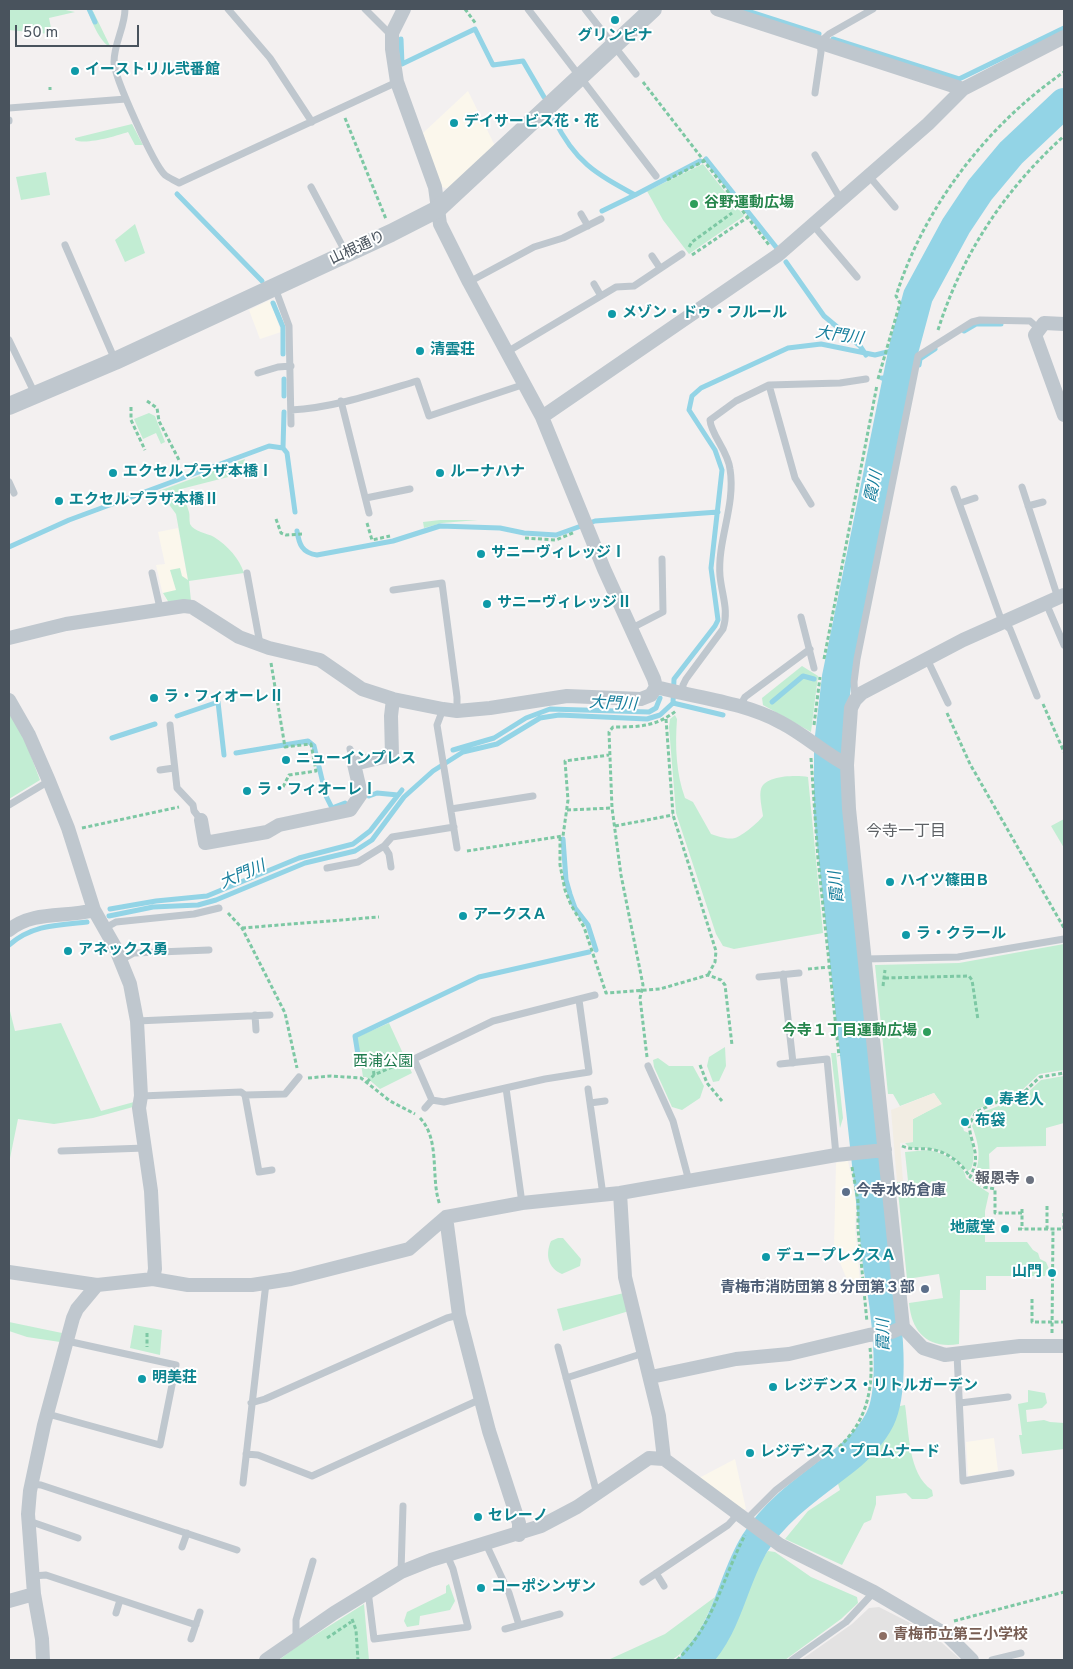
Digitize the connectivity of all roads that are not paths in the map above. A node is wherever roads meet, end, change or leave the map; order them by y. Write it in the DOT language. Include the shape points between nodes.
graph roads {
  1 [pos="125,9"];
  2 [pos="228,9"];
  3 [pos="366,9"];
  4 [pos="404,9"];
  5 [pos="528,9"];
  6 [pos="585,9"];
  7 [pos="653,9"];
  8 [pos="717,9"];
  9 [pos="873,9"];
  10 [pos="392,33"];
  11 [pos="1064,37"];
  12 [pos="820,42"];
  13 [pos="615,46"];
  14 [pos="636,74"];
  15 [pos="580,79"];
  16 [pos="397,82"];
  17 [pos="963,89"];
  18 [pos="815,93"];
  19 [pos="126,99"];
  20 [pos="9,108"];
  21 [pos="312,122"];
  22 [pos="815,155"];
  23 [pos="656,176"];
  24 [pos="869,176"];
  25 [pos="311,187"];
  26 [pos="842,200"];
  27 [pos="895,207"];
  28 [pos="438,209"];
  29 [pos="582,214"];
  30 [pos="601,218"];
  31 [pos="813,225"];
  32 [pos="588,226"];
  33 [pos="65,245"];
  34 [pos="347,254"];
  35 [pos="682,254"];
  36 [pos="652,256"];
  37 [pos="660,268"];
  38 [pos="857,277"];
  39 [pos="469,282"];
  40 [pos="594,284"];
  41 [pos="274,287"];
  42 [pos="601,296"];
  43 [pos="1064,324"];
  44 [pos="1039,329"];
  45 [pos="9,340"];
  46 [pos="507,352"];
  47 [pos="115,361"];
  48 [pos="291,366"];
  49 [pos="258,373"];
  50 [pos="866,378"];
  51 [pos="525,384"];
  52 [pos="769,385"];
  53 [pos="36,395"];
  54 [pos="341,401"];
  55 [pos="9,406"];
  56 [pos="291,410"];
  57 [pos="1064,415"];
  58 [pos="542,417"];
  59 [pos="291,424"];
  60 [pos="9,482"];
  61 [pos="1022,487"];
  62 [pos="410,489"];
  63 [pos="954,489"];
  64 [pos="14,493"];
  65 [pos="366,498"];
  66 [pos="975,498"];
  67 [pos="1043,502"];
  68 [pos="811,504"];
  69 [pos="960,504"];
  70 [pos="1028,506"];
  71 [pos="369,513"];
  72 [pos="662,559"];
  73 [pos="152,573"];
  74 [pos="248,573"];
  75 [pos="393,590"];
  76 [pos="1056,599"];
  77 [pos="160,608"];
  78 [pos="801,617"];
  79 [pos="1002,622"];
  80 [pos="632,628"];
  81 [pos="9,638"];
  82 [pos="1064,645"];
  83 [pos="264,646"];
  84 [pos="810,649"];
  85 [pos="927,659"];
  86 [pos="814,668"];
  87 [pos="670,690"];
  88 [pos="1036,696"];
  89 [pos="393,699"];
  90 [pos="9,700"];
  91 [pos="855,700"];
  92 [pos="948,703"];
  93 [pos="740,706"];
  94 [pos="450,710"];
  95 [pos="170,725"];
  96 [pos="350,749"];
  97 [pos="844,763"];
  98 [pos="354,764"];
  99 [pos="174,768"];
  100 [pos="160,770"];
  101 [pos="49,781"];
  102 [pos="533,796"];
  103 [pos="9,805"];
  104 [pos="451,809"];
  105 [pos="201,820"];
  106 [pos="454,827"];
  107 [pos="384,846"];
  108 [pos="457,848"];
  109 [pos="391,867"];
  110 [pos="327,868"];
  111 [pos="220,908"];
  112 [pos="94,910"];
  113 [pos="11,925"];
  114 [pos="105,928"];
  115 [pos="1064,939"];
  116 [pos="208,950"];
  117 [pos="865,959"];
  118 [pos="121,960"];
  119 [pos="799,972"];
  120 [pos="783,974"];
  121 [pos="760,977"];
  122 [pos="595,995"];
  123 [pos="579,1000"];
  124 [pos="270,1014"];
  125 [pos="255,1015"];
  126 [pos="137,1021"];
  127 [pos="256,1030"];
  128 [pos="793,1063"];
  129 [pos="780,1064"];
  130 [pos="648,1066"];
  131 [pos="299,1077"];
  132 [pos="506,1088"];
  133 [pos="588,1089"];
  134 [pos="245,1095"];
  135 [pos="141,1096"];
  136 [pos="432,1100"];
  137 [pos="605,1101"];
  138 [pos="590,1104"];
  139 [pos="424,1108"];
  140 [pos="79,1141"];
  141 [pos="145,1148"];
  142 [pos="79,1150"];
  143 [pos="881,1150"];
  144 [pos="61,1151"];
  145 [pos="836,1155"];
  146 [pos="272,1170"];
  147 [pos="689,1181"];
  148 [pos="620,1193"];
  149 [pos="602,1195"];
  150 [pos="522,1203"];
  151 [pos="446,1217"];
  152 [pos="9,1272"];
  153 [pos="153,1279"];
  154 [pos="266,1284"];
  155 [pos="97,1285"];
  156 [pos="459,1314"];
  157 [pos="900,1328"];
  158 [pos="67,1341"];
  159 [pos="1064,1346"];
  160 [pos="558,1347"];
  161 [pos="645,1353"];
  162 [pos="957,1354"];
  163 [pos="651,1377"];
  164 [pos="566,1378"];
  165 [pos="1008,1397"];
  166 [pos="481,1399"];
  167 [pos="252,1403"];
  168 [pos="960,1404"];
  169 [pos="48,1414"];
  170 [pos="828,1450"];
  171 [pos="246,1454"];
  172 [pos="664,1459"];
  173 [pos="1011,1473"];
  174 [pos="243,1483"];
  175 [pos="32,1484"];
  176 [pos="597,1495"];
  177 [pos="403,1506"];
  178 [pos="29,1522"];
  179 [pos="746,1523"];
  180 [pos="187,1533"];
  181 [pos="519,1535"];
  182 [pos="78,1538"];
  183 [pos="486,1544"];
  184 [pos="182,1547"];
  185 [pos="237,1550"];
  186 [pos="447,1556"];
  187 [pos="313,1561"];
  188 [pos="401,1572"];
  189 [pos="656,1573"];
  190 [pos="33,1576"];
  191 [pos="643,1582"];
  192 [pos="664,1586"];
  193 [pos="368,1591"];
  194 [pos="874,1592"];
  195 [pos="34,1594"];
  196 [pos="120,1600"];
  197 [pos="9,1601"];
  198 [pos="200,1612"];
  199 [pos="116,1613"];
  200 [pos="560,1614"];
  201 [pos="519,1625"];
  202 [pos="196,1626"];
  203 [pos="505,1628"];
  204 [pos="296,1638"];
  205 [pos="191,1639"];
  206 [pos="1021,1653"];
  207 [pos="42,1660"];
  208 [pos="266,1660"];
  209 [pos="792,1660"];
  210 [pos="972,1660"];
  211 [pos="992,1660"];
  1 -- 19 [label="lane" via="114,63"];
  2 -- 21 [label="lane" via="270,58"];
  3 -- 10 [label="lane" via="386,31"];
  4 -- 10 [label="street"];
  5 -- 15 [label="lane"];
  6 -- 13 [label="lane"];
  7 -- 13 [label="street, 山根通り"];
  8 -- 12 [label="street"];
  9 -- 12 [label="lane"];
  10 -- 16 [label="street"];
  11 -- 17 [label="street"];
  12 -- 17 [label="street"];
  12 -- 18 [label="lane"];
  13 -- 14 [label="lane"];
  13 -- 15 [label="street, 山根通り"];
  15 -- 23 [label="lane"];
  15 -- 28 [label="street, 山根通り"];
  16 -- 21 [label="lane"];
  16 -- 28 [label="street" via="435,187"];
  17 -- 24 [label="street"];
  19 -- 20 [label="lane"];
  19 -- 21 [label="lane" via="164,174 179,183"];
  22 -- 26 [label="lane"];
  24 -- 26 [label="street"];
  24 -- 27 [label="lane"];
  25 -- 34 [label="lane"];
  26 -- 31 [label="street"];
  28 -- 34 [label="street, 山根通り"];
  28 -- 39 [label="street" via="440,224"];
  29 -- 32 [label="lane"];
  30 -- 32 [label="lane"];
  31 -- 38 [label="lane"];
  31 -- 58 [label="street" via="778,255"];
  32 -- 39 [label="lane" via="563,238 534,246"];
  33 -- 47 [label="lane"];
  34 -- 41 [label="street, 山根通り"];
  35 -- 37 [label="lane"];
  36 -- 37 [label="lane"];
  37 -- 42 [label="lane" via="634,286 616,287"];
  39 -- 46 [label="street"];
  40 -- 42 [label="lane"];
  41 -- 47 [label="street, 山根通り"];
  41 -- 48 [label="lane" via="289,326"];
  42 -- 46 [label="lane"];
  43 -- 44 [label="street" via="1044,323"];
  44 -- 57 [label="street" via="1034,335"];
  44 -- 91 [label="lane" via="1030,321 980,320 964,326 918,356 857,659"];
  45 -- 53 [label="lane"];
  46 -- 51 [label="street"];
  47 -- 53 [label="street, 山根通り"];
  48 -- 49 [label="lane"];
  48 -- 56 [label="lane"];
  50 -- 52 [label="lane" via="840,384"];
  51 -- 54 [label="lane" via="429,416 417,381"];
  51 -- 58 [label="street"];
  52 -- 68 [label="lane" via="796,478"];
  52 -- 87 [label="lane" via="736,401 710,420 731,471 720,570 726,620 683,685"];
  53 -- 55 [label="street, 山根通り"];
  54 -- 56 [label="lane"];
  54 -- 65 [label="lane"];
  56 -- 59 [label="lane"];
  58 -- 80 [label="street"];
  60 -- 64 [label="lane"];
  61 -- 70 [label="lane"];
  62 -- 65 [label="lane"];
  63 -- 69 [label="lane"];
  65 -- 71 [label="lane"];
  66 -- 69 [label="lane"];
  67 -- 70 [label="lane"];
  69 -- 79 [label="lane"];
  70 -- 76 [label="lane"];
  72 -- 80 [label="lane" via="663,612"];
  73 -- 77 [label="lane"];
  74 -- 83 [label="lane"];
  75 -- 94 [label="lane" via="442,583 457,697"];
  76 -- 79 [label="street"];
  76 -- 82 [label="lane"];
  77 -- 81 [label="street" via="66,624"];
  77 -- 83 [label="street" via="192,607 239,637"];
  78 -- 84 [label="lane"];
  79 -- 85 [label="street"];
  79 -- 88 [label="lane" via="1010,629"];
  80 -- 87 [label="street"];
  83 -- 89 [label="street" via="320,660 362,689"];
  84 -- 86 [label="lane"];
  84 -- 93 [label="lane" via="745,697"];
  85 -- 91 [label="street" via="862,693"];
  85 -- 92 [label="lane"];
  87 -- 93 [label="street"];
  87 -- 94 [label="street" via="647,699 554,696 490,708"];
  89 -- 94 [label="street"];
  89 -- 98 [label="street" via="392,755"];
  90 -- 101 [label="street"];
  91 -- 97 [label="street"];
  93 -- 97 [label="street" via="783,723 813,749"];
  94 -- 104 [label="lane" via="437,725"];
  95 -- 99 [label="lane"];
  96 -- 98 [label="lane"];
  97 -- 117 [label="street"];
  98 -- 105 [label="street" via="361,794 350,810 279,825 267,832 205,843"];
  99 -- 100 [label="lane"];
  99 -- 105 [label="lane" via="176,788 192,804"];
  101 -- 103 [label="lane"];
  101 -- 112 [label="street"];
  102 -- 104 [label="lane"];
  104 -- 106 [label="lane"];
  106 -- 107 [label="lane" via="392,838"];
  106 -- 108 [label="lane"];
  107 -- 109 [label="lane"];
  107 -- 110 [label="lane" via="358,862"];
  111 -- 114 [label="lane" via="116,922"];
  112 -- 113 [label="street" via="82,914 45,915"];
  112 -- 114 [label="street"];
  114 -- 118 [label="street"];
  115 -- 117 [label="lane" via="958,957"];
  116 -- 118 [label="lane" via="134,953"];
  117 -- 143 [label="street"];
  118 -- 126 [label="street" via="130,984"];
  119 -- 120 [label="lane"];
  120 -- 121 [label="lane"];
  120 -- 128 [label="lane"];
  122 -- 123 [label="lane"];
  123 -- 132 [label="lane" via="589,1072"];
  123 -- 136 [label="lane" via="492,1021 414,1059"];
  124 -- 125 [label="lane"];
  125 -- 126 [label="lane"];
  125 -- 127 [label="lane"];
  126 -- 135 [label="street"];
  128 -- 129 [label="lane"];
  128 -- 145 [label="lane" via="827,1059"];
  130 -- 147 [label="lane" via="673,1121"];
  131 -- 134 [label="lane" via="284,1094"];
  132 -- 136 [label="lane" via="444,1102"];
  132 -- 150 [label="lane"];
  133 -- 138 [label="lane"];
  134 -- 135 [label="lane" via="240,1092"];
  134 -- 146 [label="lane" via="259,1172"];
  135 -- 141 [label="street" via="139,1108"];
  136 -- 139 [label="lane"];
  137 -- 138 [label="lane"];
  138 -- 149 [label="lane"];
  140 -- 142 [label="lane"];
  141 -- 142 [label="lane"];
  141 -- 153 [label="street" via="152,1209"];
  142 -- 144 [label="lane"];
  143 -- 145 [label="street" via="851,1156"];
  143 -- 157 [label="street"];
  145 -- 147 [label="street"];
  147 -- 148 [label="street"];
  148 -- 149 [label="street"];
  148 -- 161 [label="street" via="625,1278"];
  149 -- 150 [label="street"];
  150 -- 151 [label="street"];
  151 -- 154 [label="street" via="409,1249"];
  151 -- 156 [label="street"];
  152 -- 155 [label="street"];
  153 -- 154 [label="street" via="225,1287"];
  153 -- 155 [label="street"];
  154 -- 167 [label="lane"];
  155 -- 158 [label="street" via="77,1309"];
  156 -- 166 [label="street"];
  156 -- 167 [label="lane"];
  157 -- 162 [label="street" via="923,1348 945,1355"];
  157 -- 163 [label="street" via="870,1332 789,1354 736,1359"];
  158 -- 169 [label="street"];
  158 -- 169 [label="lane" via="176,1365 160,1445"];
  159 -- 162 [label="street" via="1020,1346"];
  160 -- 164 [label="lane"];
  161 -- 163 [label="street"];
  161 -- 164 [label="lane"];
  162 -- 168 [label="lane"];
  163 -- 172 [label="street"];
  164 -- 176 [label="lane"];
  165 -- 168 [label="lane"];
  166 -- 171 [label="lane" via="312,1476 258,1455"];
  166 -- 181 [label="street" via="519,1523"];
  167 -- 171 [label="lane"];
  168 -- 173 [label="lane" via="963,1481"];
  169 -- 175 [label="street"];
  170 -- 179 [label="lane" via="776,1490"];
  171 -- 174 [label="lane"];
  172 -- 176 [label="street" via="649,1458"];
  172 -- 179 [label="street"];
  175 -- 178 [label="street"];
  175 -- 180 [label="lane" via="102,1503"];
  176 -- 181 [label="street" via="561,1517"];
  177 -- 188 [label="lane"];
  178 -- 182 [label="lane"];
  178 -- 190 [label="street"];
  179 -- 189 [label="lane" via="728,1525"];
  179 -- 194 [label="street"];
  180 -- 184 [label="lane"];
  180 -- 185 [label="lane"];
  181 -- 183 [label="street"];
  183 -- 186 [label="street"];
  183 -- 201 [label="lane" via="509,1593"];
  186 -- 188 [label="street"];
  186 -- 193 [label="lane" via="468,1627 374,1639"];
  187 -- 204 [label="lane" via="296,1620"];
  188 -- 193 [label="street"];
  189 -- 191 [label="lane"];
  189 -- 192 [label="lane"];
  190 -- 195 [label="street"];
  190 -- 196 [label="lane" via="46,1575"];
  193 -- 204 [label="street"];
  194 -- 209 [label="lane" via="846,1622"];
  194 -- 210 [label="street" via="947,1634"];
  195 -- 197 [label="street"];
  195 -- 207 [label="street" via="41,1626"];
  196 -- 199 [label="lane"];
  196 -- 202 [label="lane"];
  198 -- 202 [label="lane"];
  200 -- 201 [label="lane"];
  201 -- 203 [label="lane"];
  202 -- 205 [label="lane"];
  204 -- 208 [label="street"];
  206 -- 211 [label="lane"];
}
